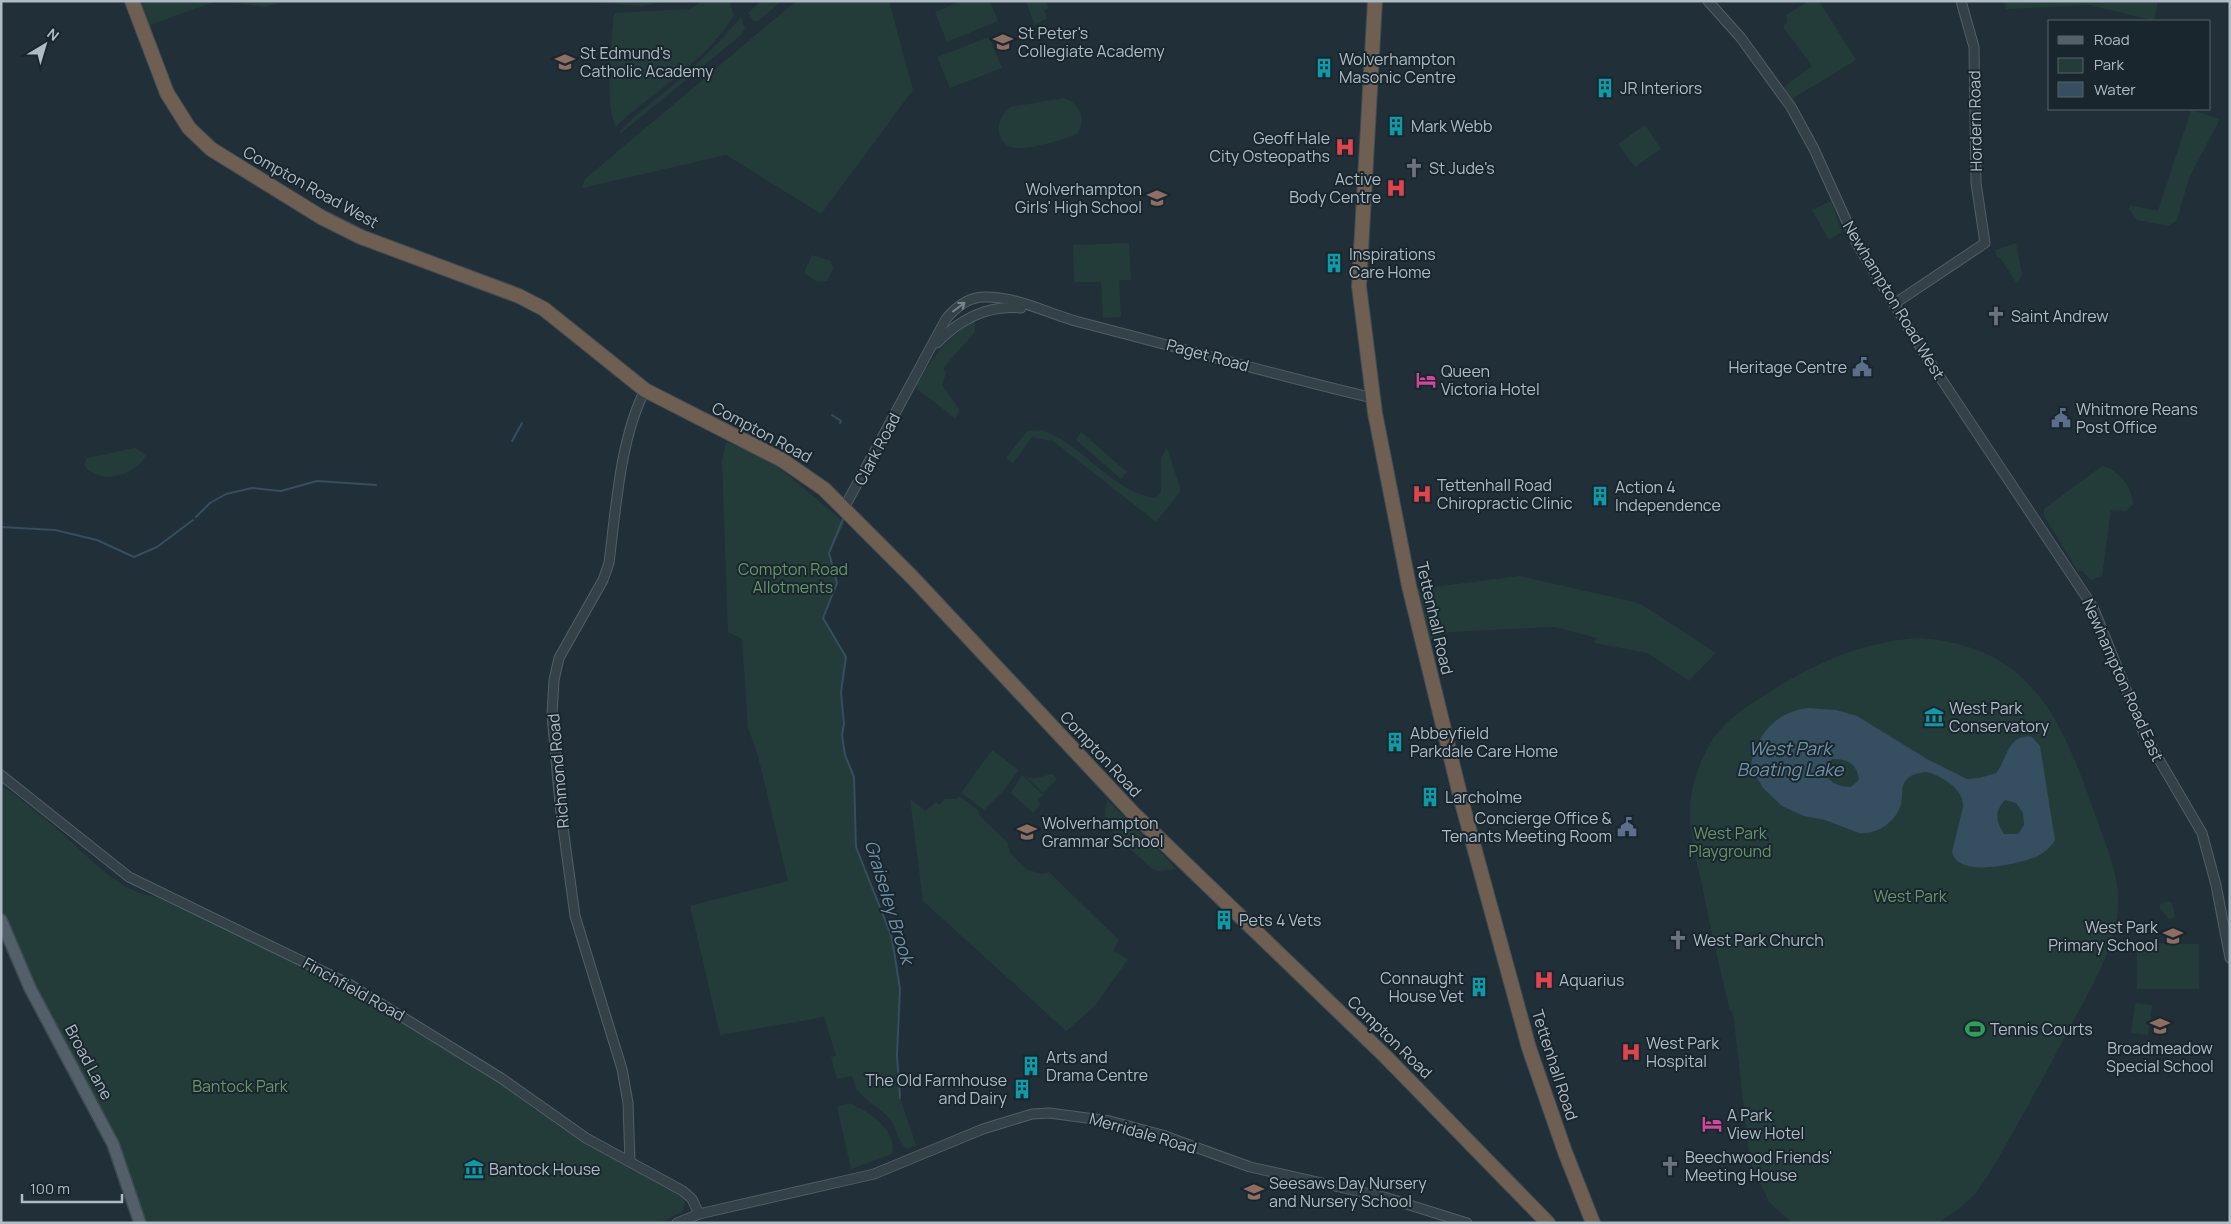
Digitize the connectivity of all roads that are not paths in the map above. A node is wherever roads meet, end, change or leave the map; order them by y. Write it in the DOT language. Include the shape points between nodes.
graph roads {
  1 [pos="132,1"];
  2 [pos="1375,1"];
  3 [pos="1708,1"];
  4 [pos="1961,1"];
  5 [pos="1894,304"];
  6 [pos="1043,311"];
  7 [pos="933,347"];
  8 [pos="646,390"];
  9 [pos="909,390"];
  10 [pos="1373,398"];
  11 [pos="844,508"];
  12 [pos="2053,548"];
  13 [pos="1,775"];
  14 [pos="1,920"];
  15 [pos="2230,958"];
  16 [pos="630,1162"];
  17 [pos="699,1214"];
  18 [pos="140,1223"];
  19 [pos="677,1223"];
  20 [pos="1467,1223"];
  21 [pos="1548,1223"];
  22 [pos="1593,1223"];
  1 -- 8 [label="highway, Compton Road West" via="166,93 189,128 211,149 313,212 361,237 519,296 544,309"];
  2 -- 10 [label="highway, Tettenhall Road" via="1358,286"];
  3 -- 5 [label="street, Newhampton Road West" via="1741,38 1790,107 1814,149 1856,244"];
  4 -- 5 [label="street, Hordern Road" via="1974,47 1976,183 1985,243"];
  5 -- 12 [label="street, Newhampton Road West"];
  6 -- 7 [label="street, Paget Road" via="1008,307 987,310 960,322"];
  7 -- 6 [label="street, Paget Road, one-way" via="952,312 976,298 996,298"];
  6 -- 10 [label="street, Paget Road"];
  7 -- 9 [label="street, Paget Road"];
  8 -- 11 [label="highway, Compton Road" via="792,466"];
  8 -- 16 [label="street, Richmond Road" via="638,406 627,447 609,563 603,580 559,658 552,715 575,916 622,1069 628,1103"];
  9 -- 11 [label="street, Clark Road"];
  10 -- 22 [label="highway, Tettenhall Road" via="1409,586 1462,803 1534,1064"];
  11 -- 21 [label="highway, Compton Road" via="1133,813 1386,1056"];
  12 -- 15 [label="street, Newhampton Road East" via="2093,607 2144,734 2202,833"];
  13 -- 16 [label="street, Finchfield Road" via="129,878 304,961 383,1003 523,1092 586,1138"];
  14 -- 18 [label="main road, Broad Lane" via="30,988 113,1144"];
  16 -- 17 [label="street, Finchfield Road" via="688,1194"];
  17 -- 19 [label="street, Merridale Road"];
  17 -- 20 [label="street, Merridale Road" via="874,1174 989,1126 1032,1114 1049,1113 1118,1123 1162,1135 1250,1167 1384,1197"];
}
